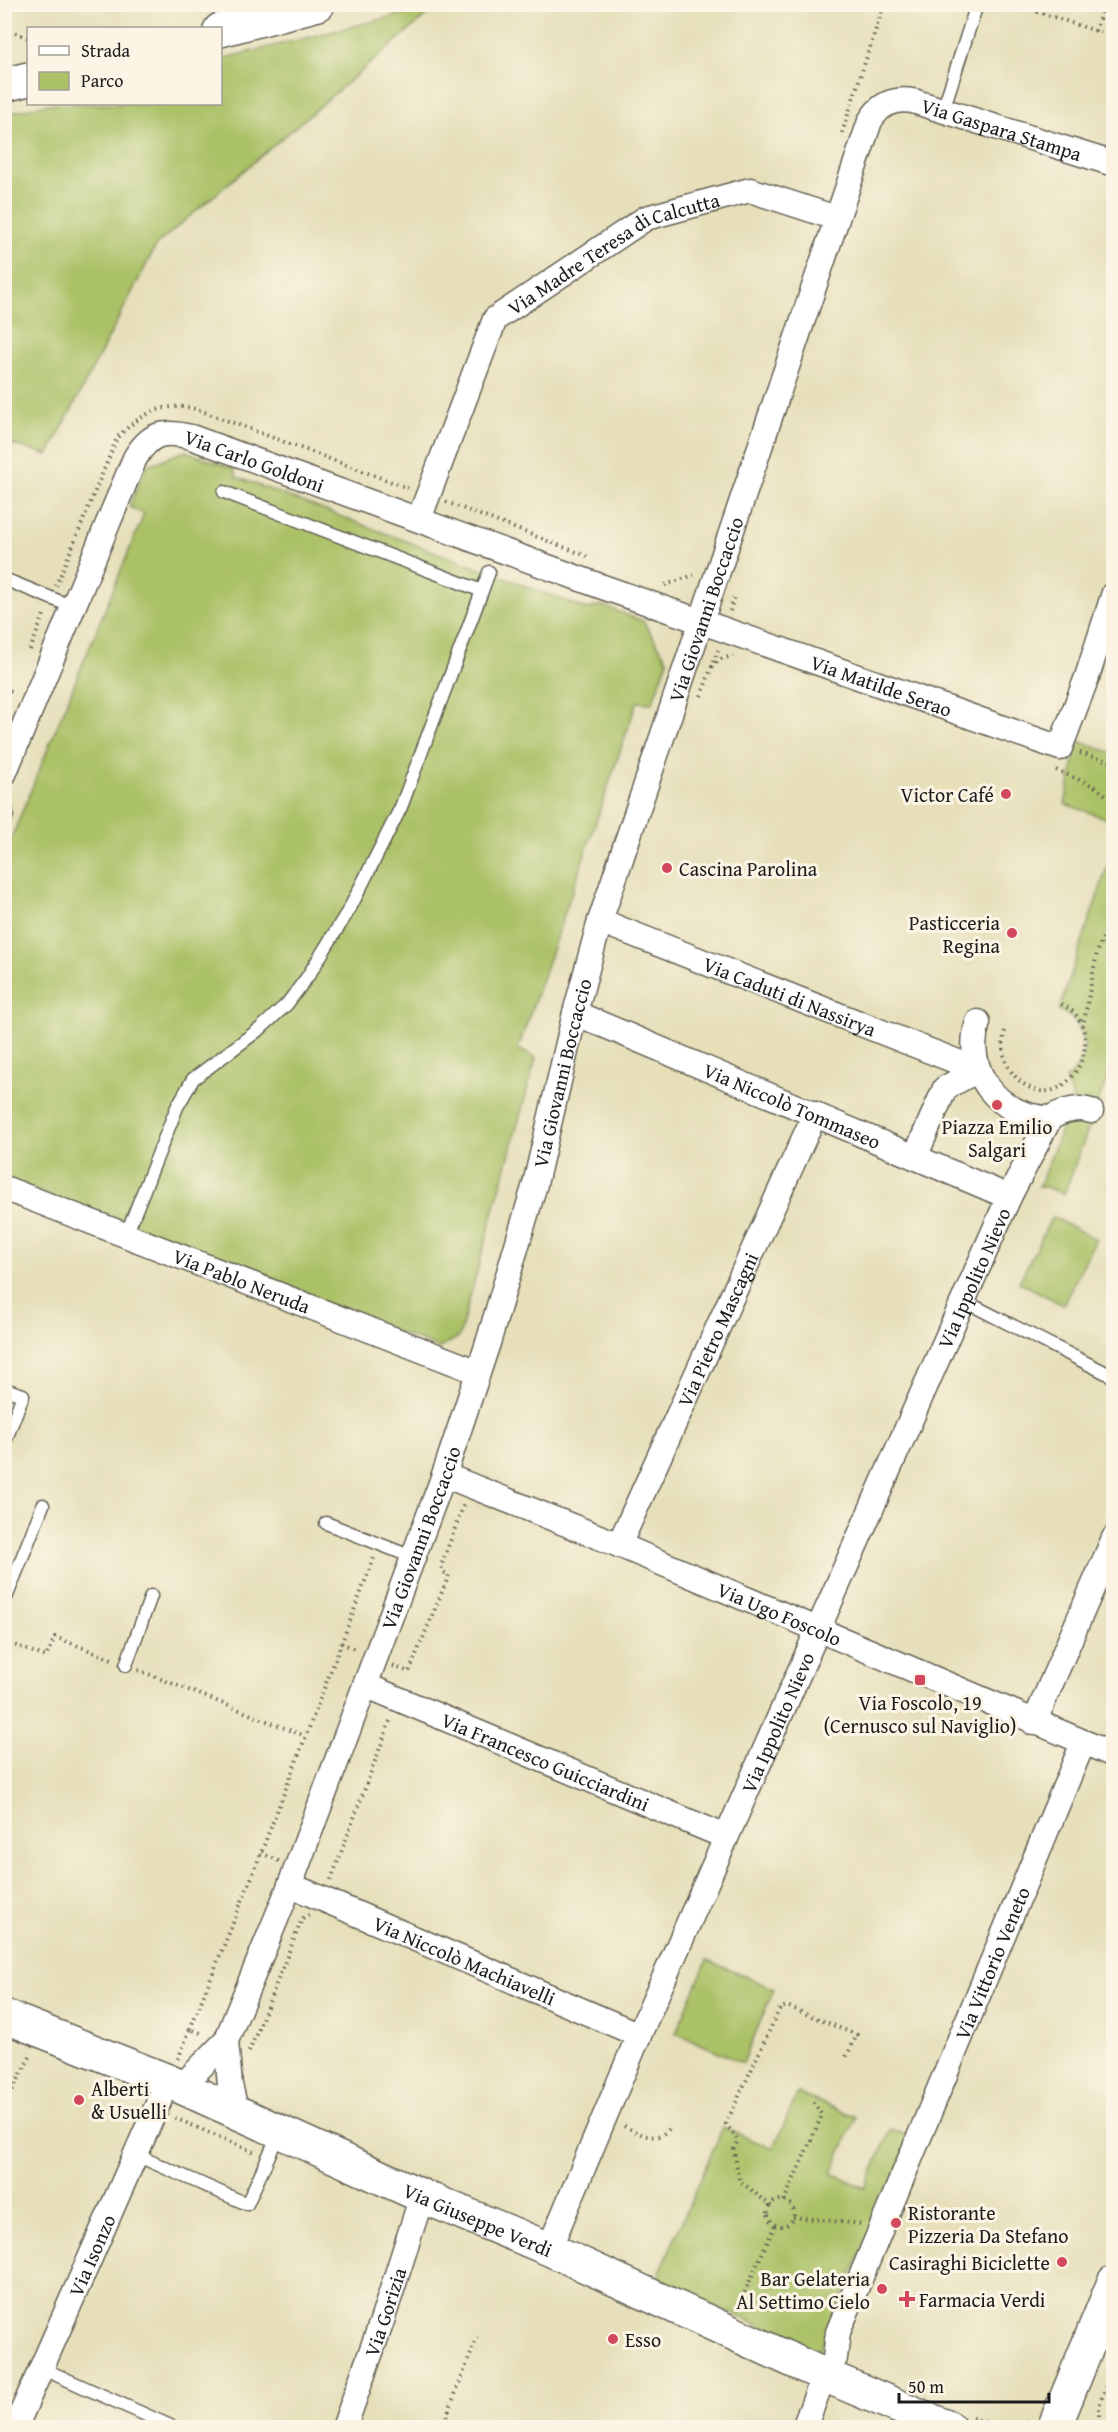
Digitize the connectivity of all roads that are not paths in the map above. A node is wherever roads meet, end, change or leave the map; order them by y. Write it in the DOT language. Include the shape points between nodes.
graph roads {
  1 [pos="318,4"];
  2 [pos="977,4"];
  3 [pos="222,29"];
  4 [pos="27,79"];
  5 [pos="4,86"];
  6 [pos="888,103"];
  7 [pos="943,110"];
  8 [pos="1113,164"];
  9 [pos="837,218"];
  10 [pos="224,492"];
  11 [pos="419,519"];
  12 [pos="489,572"];
  13 [pos="4,579"];
  14 [pos="482,591"];
  15 [pos="1113,592"];
  16 [pos="73,607"];
  17 [pos="702,622"];
  18 [pos="4,774"];
  19 [pos="4,794"];
  20 [pos="4,822"];
  21 [pos="600,921"];
  22 [pos="575,1013"];
  23 [pos="978,1022"];
  24 [pos="978,1070"];
  25 [pos="1091,1111"];
  26 [pos="815,1114"];
  27 [pos="1050,1118"];
  28 [pos="915,1157"];
  29 [pos="4,1188"];
  30 [pos="1009,1197"];
  31 [pos="126,1235"];
  32 [pos="964,1301"];
  33 [pos="478,1372"];
  34 [pos="1113,1377"];
  35 [pos="4,1389"];
  36 [pos="4,1444"];
  37 [pos="444,1475"];
  38 [pos="43,1505"];
  39 [pos="326,1523"];
  40 [pos="1113,1538"];
  41 [pos="619,1545"];
  42 [pos="415,1554"];
  43 [pos="151,1596"];
  44 [pos="6,1598"];
  45 [pos="819,1630"];
  46 [pos="126,1665"];
  47 [pos="365,1685"];
  48 [pos="1034,1723"];
  49 [pos="1083,1743"];
  50 [pos="1113,1755"];
  51 [pos="726,1837"];
  52 [pos="290,1885"];
  53 [pos="4,2016"];
  54 [pos="639,2035"];
  55 [pos="226,2041"];
  56 [pos="174,2084"];
  57 [pos="237,2113"];
  58 [pos="280,2132"];
  59 [pos="136,2155"];
  60 [pos="422,2196"];
  61 [pos="549,2249"];
  62 [pos="1113,2282"];
  63 [pos="1113,2334"];
  64 [pos="830,2366"];
  65 [pos="41,2368"];
  66 [pos="1089,2417"];
  67 [pos="15,2427"];
  68 [pos="175,2427"];
  69 [pos="344,2427"];
  70 [pos="804,2427"];
  71 [pos="949,2427"];
  72 [pos="1054,2427"];
  1 -- 3 [label="street"];
  2 -- 7 [label="lane"];
  4 -- 5 [label="street"];
  6 -- 7 [label="street, Via Gaspara Stampa" via="903,100"];
  6 -- 9 [label="street, Via Giovanni Boccaccio" via="870,121"];
  7 -- 8 [label="street, Via Gaspara Stampa"];
  9 -- 11 [label="street, Via Madre Teresa di Calcutta" via="750,190 646,218 495,319"];
  9 -- 17 [label="street, Via Giovanni Boccaccio"];
  10 -- 14 [label="lane"];
  11 -- 16 [label="street, Via Carlo Goldoni" via="191,437 163,433 142,446 135,458"];
  11 -- 17 [label="street, Via Carlo Goldoni"];
  12 -- 14 [label="lane"];
  13 -- 16 [label="lane"];
  14 -- 31 [label="lane" via="400,807 350,909 287,1004 193,1079 177,1107"];
  15 -- 17 [label="street, Via Matilde Serao" via="1060,748"];
  16 -- 18 [label="street, Via Carlo Goldoni"];
  17 -- 21 [label="street, Via Giovanni Boccaccio"];
  19 -- 20 [label="lane"];
  21 -- 22 [label="street, Via Giovanni Boccaccio"];
  21 -- 24 [label="street, Via Caduti di Nassirya"];
  22 -- 26 [label="street, Via Niccolò Tommaseo"];
  22 -- 33 [label="street, Via Giovanni Boccaccio" via="535,1184"];
  23 -- 24 [label="street" via="974,1043"];
  24 -- 27 [label="street" via="990,1091 1007,1107 1024,1115"];
  24 -- 28 [label="street" via="945,1088"];
  25 -- 27 [label="street" via="1077,1109"];
  26 -- 28 [label="street, Via Niccolò Tommaseo"];
  26 -- 41 [label="street, Via Pietro Mascagni"];
  27 -- 30 [label="street"];
  28 -- 30 [label="street, Via Niccolò Tommaseo"];
  29 -- 31 [label="street, Via Pablo Neruda"];
  30 -- 32 [label="street, Via Ippolito Nievo"];
  31 -- 33 [label="street, Via Pablo Neruda"];
  32 -- 34 [label="lane"];
  32 -- 45 [label="street, Via Ippolito Nievo"];
  33 -- 37 [label="street, Via Giovanni Boccaccio"];
  35 -- 36 [label="lane" via="23,1395"];
  37 -- 41 [label="street, Via Ugo Foscolo"];
  37 -- 42 [label="street, Via Giovanni Boccaccio"];
  38 -- 44 [label="lane"];
  39 -- 42 [label="lane" via="379,1545"];
  40 -- 48 [label="street"];
  41 -- 45 [label="street, Via Ugo Foscolo"];
  42 -- 47 [label="street, Via Giovanni Boccaccio"];
  43 -- 46 [label="lane"];
  45 -- 48 [label="street, Via Ugo Foscolo"];
  45 -- 51 [label="street, Via Ippolito Nievo"];
  47 -- 51 [label="street, Via Francesco Guicciardini"];
  47 -- 52 [label="street, Via Giovanni Boccaccio"];
  48 -- 49 [label="street, Via Ugo Foscolo"];
  49 -- 50 [label="street, Via Ugo Foscolo"];
  49 -- 64 [label="street, Via Vittorio Veneto" via="898,2183 838,2332"];
  51 -- 54 [label="street, Via Ippolito Nievo"];
  52 -- 54 [label="street, Via Niccolò Machiavelli"];
  52 -- 55 [label="street, Via Giovanni Boccaccio"];
  53 -- 56 [label="street, Via Giuseppe Verdi"];
  54 -- 61 [label="street, Via Ippolito Nievo"];
  55 -- 56 [label="street, Via Giovanni Boccaccio"];
  55 -- 57 [label="street, Via Giovanni Boccaccio"];
  56 -- 57 [label="street, Via Giuseppe Verdi"];
  56 -- 59 [label="street, Via Isonzo"];
  57 -- 58 [label="street, Via Giuseppe Verdi"];
  58 -- 59 [label="lane" via="247,2204"];
  58 -- 60 [label="street, Via Giuseppe Verdi"];
  59 -- 65 [label="street, Via Isonzo"];
  60 -- 61 [label="street, Via Giuseppe Verdi"];
  60 -- 69 [label="street, Via Gorizia"];
  61 -- 64 [label="street, Via Giuseppe Verdi" via="726,2331"];
  62 -- 72 [label="street"];
  63 -- 66 [label="street"];
  64 -- 70 [label="street, Via Vittorio Veneto"];
  64 -- 71 [label="street, Via Giuseppe Verdi"];
  65 -- 67 [label="street, Via Isonzo"];
  65 -- 68 [label="lane"];
}
